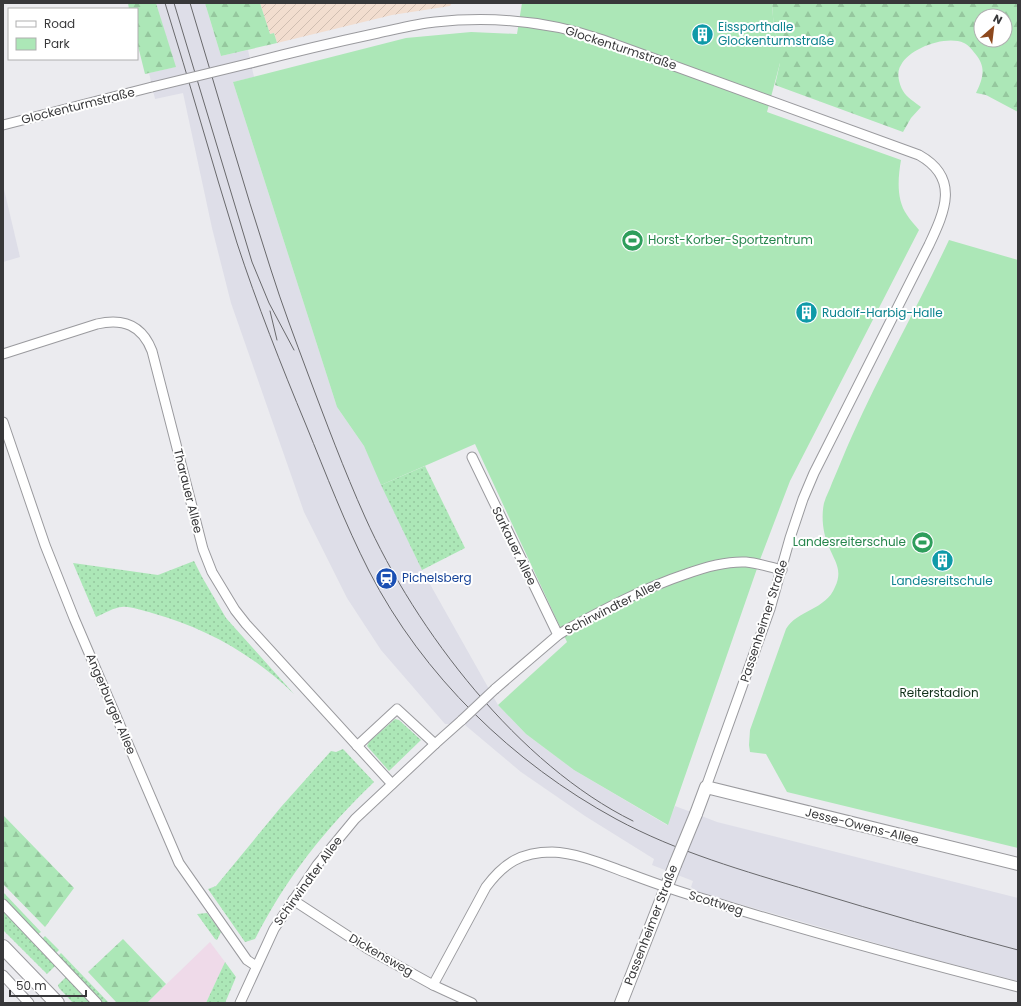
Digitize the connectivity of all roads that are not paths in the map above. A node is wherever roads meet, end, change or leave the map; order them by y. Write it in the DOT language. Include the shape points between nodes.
graph roads {
  1 [pos="3,125"];
  2 [pos="944,181"];
  3 [pos="3,354"];
  4 [pos="3,422"];
  5 [pos="472,457"];
  6 [pos="782,570"];
  7 [pos="558,635"];
  8 [pos="435,744"];
  9 [pos="357,746"];
  10 [pos="392,784"];
  11 [pos="706,787"];
  12 [pos="1018,864"];
  13 [pos="666,888"];
  14 [pos="293,900"];
  15 [pos="3,904"];
  16 [pos="3,947"];
  17 [pos="256,966"];
  18 [pos="3,975"];
  19 [pos="433,985"];
  20 [pos="1018,987"];
  21 [pos="29,1003"];
  22 [pos="58,1003"];
  23 [pos="97,1003"];
  24 [pos="240,1003"];
  25 [pos="472,1003"];
  26 [pos="621,1003"];
  1 -- 2 [label="street, Glockenturmstraße, bridge" via="334,43 434,22 501,20 549,25 588,34 919,155 931,162"];
  2 -- 6 [label="street, Passenheimer Straße" via="945,205 936,230 814,473 803,499"];
  3 -- 9 [label="street, Tharauer Allee" via="109,321 134,327 143,334 152,351 202,549 212,572 246,624"];
  4 -- 17 [label="street, Angerburger Allee" via="45,545 74,618 179,863 247,960"];
  5 -- 7 [label="street, Sarkauer Allee"];
  6 -- 7 [label="street, Schirwindter Allee" via="745,562 706,567 628,597"];
  6 -- 11 [label="street, Passenheimer Straße"];
  7 -- 8 [label="street, Schirwindter Allee, bridge"];
  8 -- 9 [label="street" via="397,709"];
  8 -- 10 [label="street, Schirwindter Allee"];
  9 -- 10 [label="street, Tharauer Allee"];
  10 -- 14 [label="street, Schirwindter Allee" via="335,842"];
  11 -- 12 [label="street, Jesse-Owens-Allee"];
  11 -- 13 [label="street, Passenheimer Straße, bridge"];
  13 -- 19 [label="street, Scottweg" via="571,854 552,852 524,855 504,867 486,887"];
  13 -- 20 [label="street, Scottweg" via="831,938"];
  13 -- 26 [label="street, Passenheimer Straße"];
  14 -- 17 [label="street, Schirwindter Allee" via="274,929"];
  14 -- 19 [label="street, Dickensweg" via="368,949"];
  15 -- 23 [label="street"];
  16 -- 22 [label="main road"];
  17 -- 24 [label="street, Schirwindter Allee"];
  18 -- 21 [label="street"];
  19 -- 25 [label="street, Dickensweg"];
}
